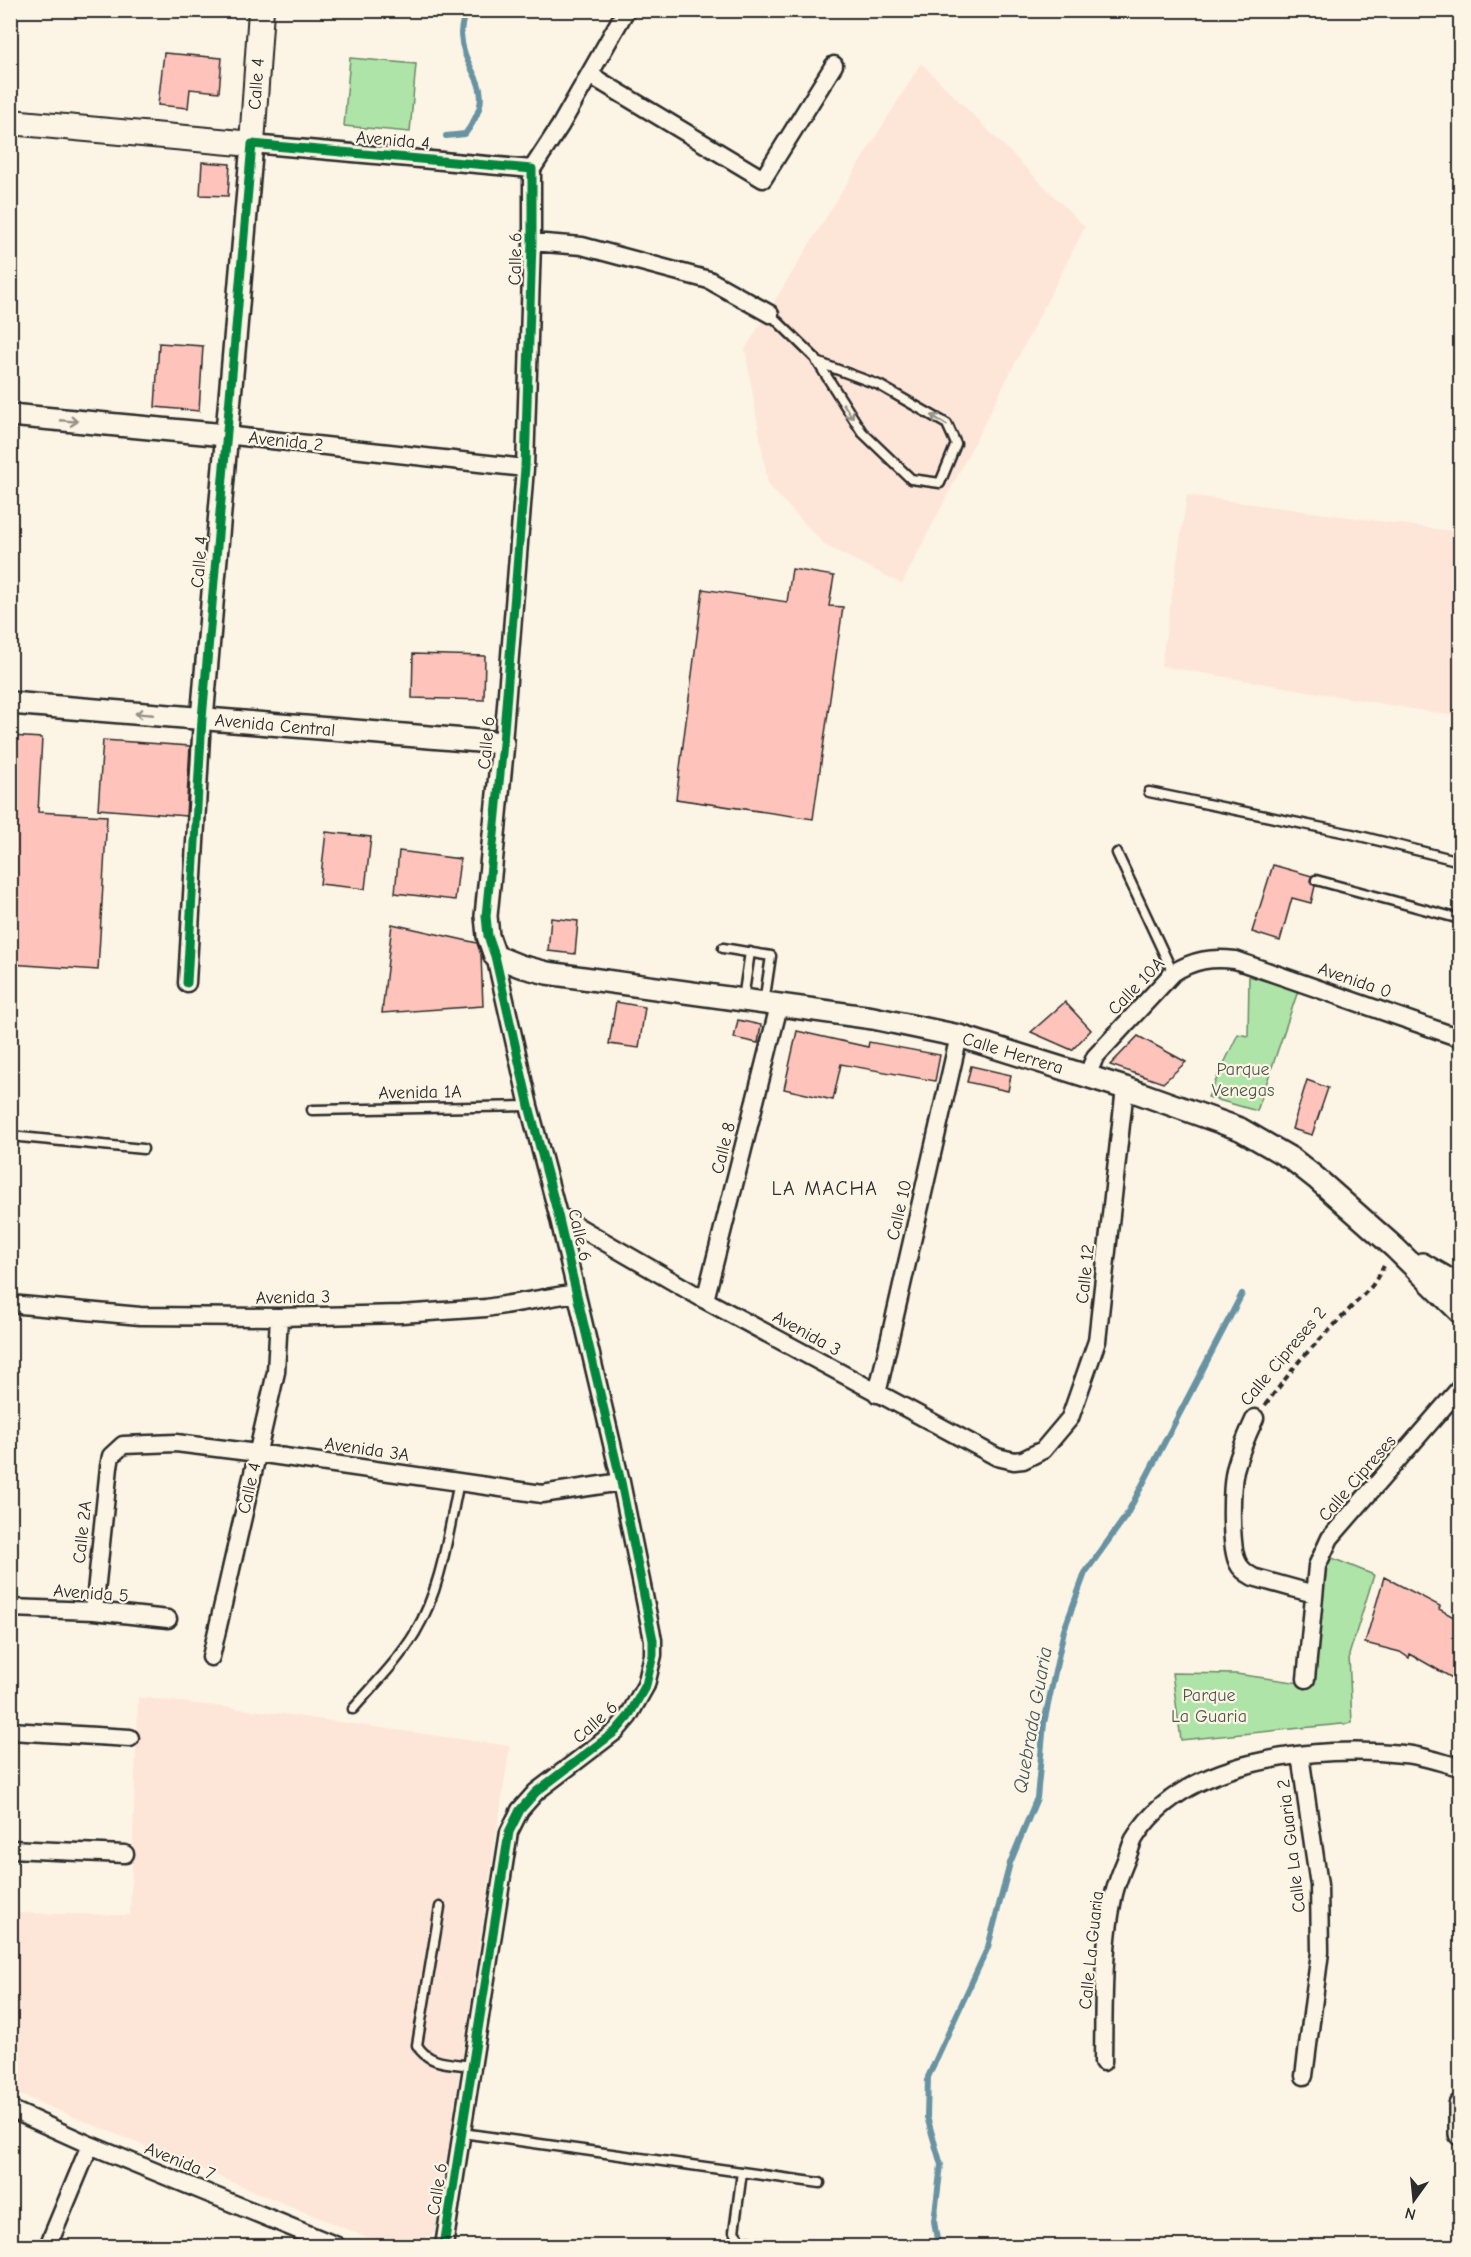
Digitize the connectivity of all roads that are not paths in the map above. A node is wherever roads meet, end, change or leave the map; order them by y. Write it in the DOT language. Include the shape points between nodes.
graph roads {
  1 [pos="261,10"];
  2 [pos="626,10"];
  3 [pos="834,64"];
  4 [pos="590,75"];
  5 [pos="10,122"];
  6 [pos="252,144"];
  7 [pos="532,169"];
  8 [pos="532,242"];
  9 [pos="770,314"];
  10 [pos="817,362"];
  11 [pos="11,419"];
  12 [pos="225,435"];
  13 [pos="525,468"];
  14 [pos="10,702"];
  15 [pos="202,719"];
  16 [pos="503,743"];
  17 [pos="1149,792"];
  18 [pos="1117,853"];
  19 [pos="1461,861"];
  20 [pos="1316,880"];
  21 [pos="1461,919"];
  22 [pos="723,948"];
  23 [pos="750,952"];
  24 [pos="495,956"];
  25 [pos="1235,960"];
  26 [pos="1173,973"];
  27 [pos="187,983"];
  28 [pos="743,1000"];
  29 [pos="772,1004"];
  30 [pos="959,1036"];
  31 [pos="1461,1038"];
  32 [pos="1087,1076"];
  33 [pos="1125,1088"];
  34 [pos="529,1106"];
  35 [pos="312,1110"];
  36 [pos="10,1136"];
  37 [pos="143,1149"];
  38 [pos="558,1215"];
  39 [pos="1395,1248"];
  40 [pos="1461,1286"];
  41 [pos="576,1293"];
  42 [pos="705,1300"];
  43 [pos="10,1304"];
  44 [pos="1461,1312"];
  45 [pos="279,1317"];
  46 [pos="1461,1388"];
  47 [pos="877,1394"];
  48 [pos="1255,1418"];
  49 [pos="1043,1450"];
  50 [pos="257,1452"];
  51 [pos="111,1456"];
  52 [pos="459,1482"];
  53 [pos="621,1482"];
  54 [pos="1314,1594"];
  55 [pos="10,1608"];
  56 [pos="94,1611"];
  57 [pos="168,1619"];
  58 [pos="211,1657"];
  59 [pos="1306,1679"];
  60 [pos="353,1709"];
  61 [pos="10,1731"];
  62 [pos="130,1738"];
  63 [pos="1300,1755"];
  64 [pos="1461,1767"];
  65 [pos="10,1849"];
  66 [pos="125,1854"];
  67 [pos="440,1907"];
  68 [pos="1103,2062"];
  69 [pos="473,2067"];
  70 [pos="1304,2076"];
  71 [pos="1461,2105"];
  72 [pos="10,2109"];
  73 [pos="462,2133"];
  74 [pos="1461,2134"];
  75 [pos="90,2145"];
  76 [pos="742,2172"];
  77 [pos="820,2183"];
  78 [pos="48,2247"];
  79 [pos="337,2247"];
  80 [pos="444,2247"];
  81 [pos="779,2247"];
  1 -- 6 [label="main road, Calle 4"];
  2 -- 4 [label="street"];
  3 -- 4 [label="street" via="763,179"];
  4 -- 7 [label="street"];
  5 -- 6 [label="main road, Avenida 4"];
  6 -- 7 [label="street, Avenida 4"];
  6 -- 12 [label="street, Calle 4"];
  7 -- 8 [label="street, Calle 6"];
  8 -- 9 [label="street" via="582,246 709,280"];
  8 -- 13 [label="street, Calle 6"];
  9 -- 10 [label="lane"];
  10 -- 10 [label="lane, one-way" via="862,432 911,479 940,483 956,444 947,424 879,385"];
  11 -- 12 [label="street, Avenida 2, one-way"];
  12 -- 13 [label="street, Avenida 2"];
  12 -- 15 [label="street, Calle 4"];
  13 -- 16 [label="street, Calle 6"];
  15 -- 14 [label="street, Avenida Central, one-way"];
  15 -- 16 [label="street, Avenida Central"];
  15 -- 27 [label="street, Calle 4"];
  16 -- 24 [label="street, Calle 6" via="486,916"];
  17 -- 19 [label="lane"];
  18 -- 26 [label="lane"];
  20 -- 21 [label="lane"];
  22 -- 23 [label="lane"];
  23 -- 28 [label="lane"];
  23 -- 29 [label="lane" via="771,956"];
  24 -- 28 [label="street, Calle Herrera" via="547,973"];
  24 -- 34 [label="street, Calle 6"];
  25 -- 26 [label="street, Calle 10A" via="1207,959"];
  25 -- 31 [label="street, Avenida 0"];
  26 -- 32 [label="street, Calle 10A" via="1095,1057"];
  28 -- 29 [label="street, Calle Herrera"];
  29 -- 30 [label="street, Calle Herrera" via="873,1018"];
  29 -- 42 [label="street, Calle 8"];
  30 -- 32 [label="street, Calle Herrera"];
  30 -- 47 [label="street, Calle 10"];
  32 -- 33 [label="street, Calle Herrera"];
  33 -- 39 [label="street, Calle Herrera" via="1240,1129 1277,1149"];
  33 -- 49 [label="street, Calle 12" via="1097,1341 1070,1418"];
  34 -- 35 [label="lane, Avenida 1A"];
  34 -- 38 [label="street, Calle 6"];
  36 -- 37 [label="lane"];
  38 -- 41 [label="street, Calle 6"];
  38 -- 42 [label="street, Avenida 3"];
  39 -- 40 [label="street"];
  39 -- 44 [label="street, Calle Herrera"];
  41 -- 45 [label="street, Avenida 3" via="486,1308"];
  41 -- 53 [label="street, Calle 6"];
  42 -- 47 [label="street, Avenida 3"];
  43 -- 45 [label="street, Avenida 3" via="140,1317"];
  45 -- 50 [label="street, Calle 4" via="276,1372"];
  46 -- 54 [label="street, Calle Cipreses" via="1330,1538 1317,1566"];
  47 -- 49 [label="street, Avenida 3" via="997,1457 1023,1460"];
  48 -- 54 [label="street, Calle Cipreses 2" via="1234,1472 1236,1560 1253,1577"];
  50 -- 51 [label="street, Avenida 3A" via="176,1443 138,1444 123,1445"];
  50 -- 52 [label="street, Avenida 3A"];
  50 -- 58 [label="street, Calle 4"];
  51 -- 56 [label="street, Calle 2A"];
  52 -- 53 [label="street, Avenida 3A" via="542,1494"];
  52 -- 60 [label="lane" via="430,1603 392,1665"];
  53 -- 69 [label="street, Calle 6" via="651,1625 650,1670 628,1717 536,1792 520,1810 509,1832"];
  54 -- 59 [label="street, Calle Cipreses"];
  55 -- 56 [label="street, Avenida 5"];
  56 -- 57 [label="street, Avenida 5"];
  61 -- 62 [label="street"];
  63 -- 64 [label="street, Calle La Guaria" via="1404,1754"];
  63 -- 68 [label="street, Calle La Guaria" via="1237,1767 1207,1778 1179,1793 1134,1839 1113,1898 1104,1976"];
  63 -- 70 [label="street, Calle La Guaria 2" via="1319,1885 1320,1952"];
  65 -- 66 [label="street"];
  67 -- 69 [label="lane" via="417,2045 423,2056 434,2061"];
  69 -- 73 [label="street, Calle 6"];
  71 -- 74 [label="street"];
  72 -- 75 [label="street, Avenida 7"];
  73 -- 76 [label="lane"];
  73 -- 80 [label="street, Calle 6"];
  75 -- 78 [label="street"];
  75 -- 79 [label="street, Avenida 7"];
  76 -- 77 [label="lane"];
  76 -- 81 [label="lane" via="734,2232 741,2241"];
}
